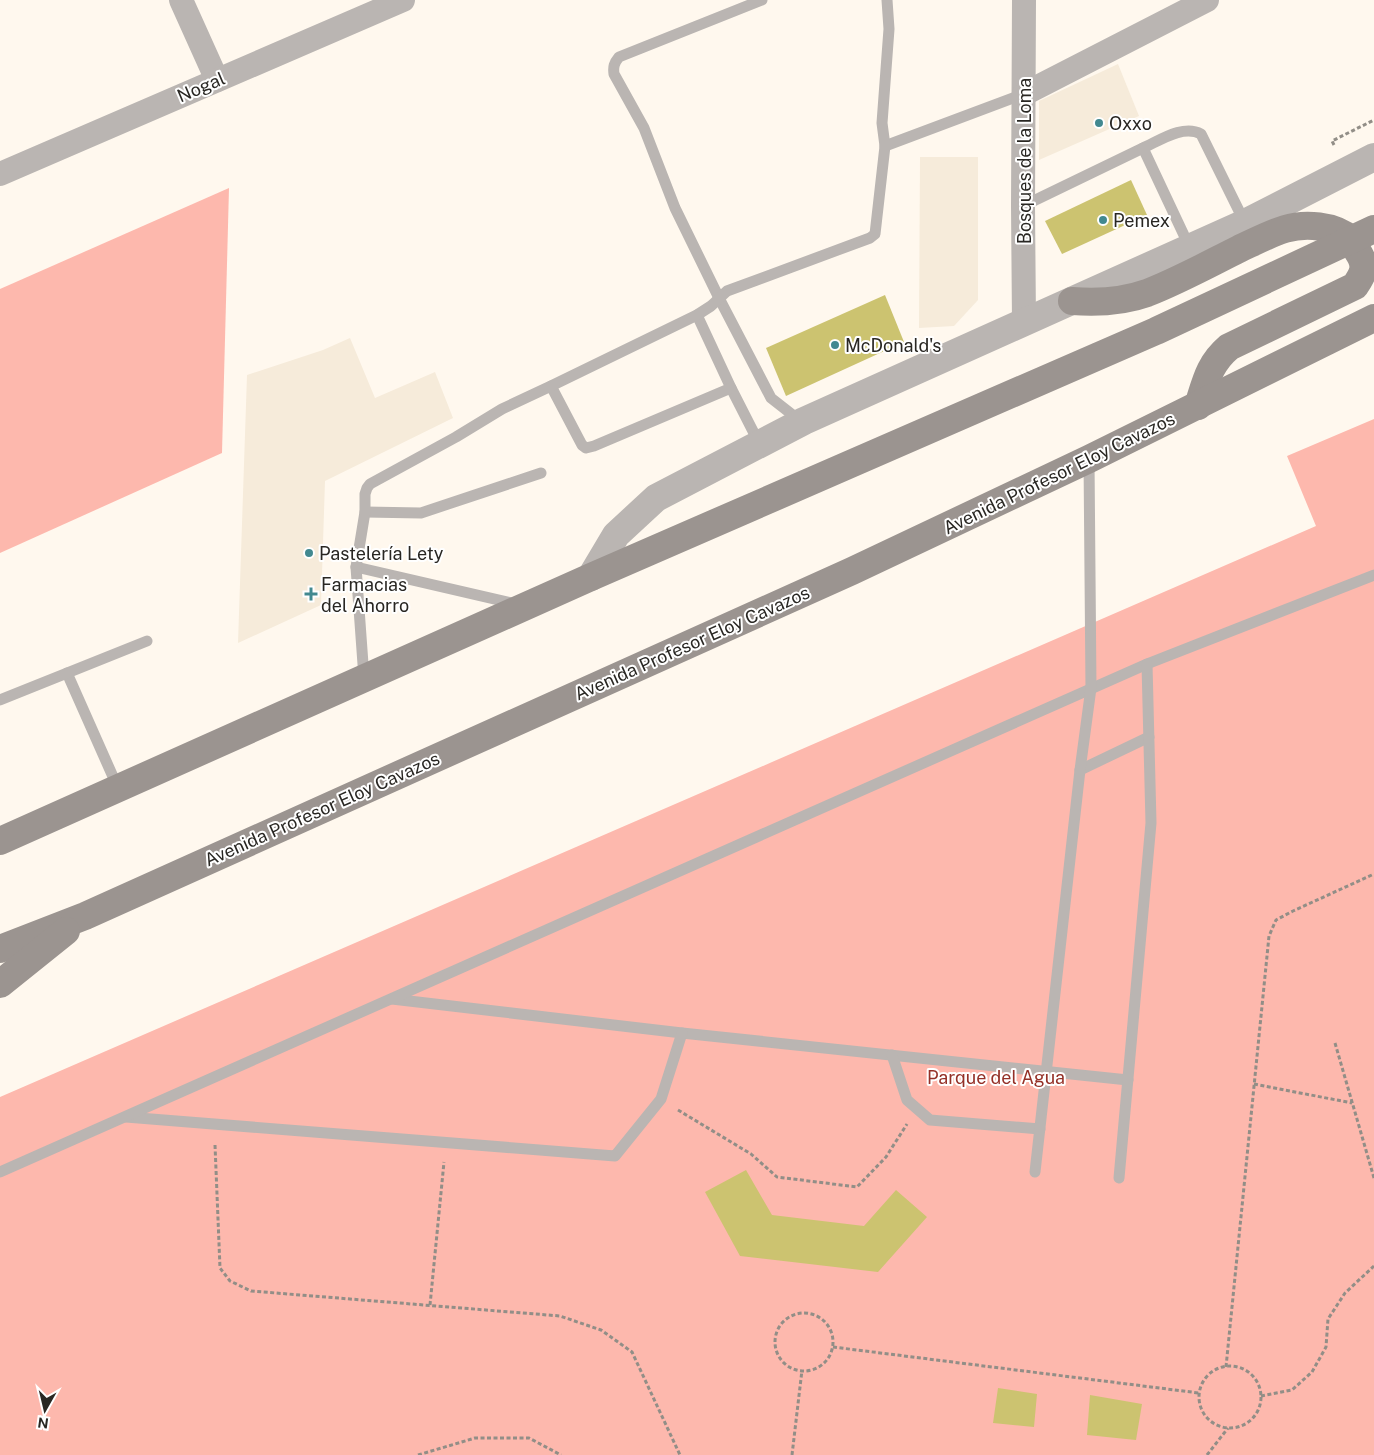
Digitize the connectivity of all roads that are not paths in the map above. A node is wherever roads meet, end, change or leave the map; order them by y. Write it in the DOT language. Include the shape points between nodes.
graph roads {
  1 [pos="181,0"];
  2 [pos="403,0"];
  3 [pos="762,0"];
  4 [pos="887,0"];
  5 [pos="1024,0"];
  6 [pos="1207,0"];
  7 [pos="217,80"];
  8 [pos="1024,94"];
  9 [pos="884,146"];
  10 [pos="1143,148"];
  11 [pos="1374,157"];
  12 [pos="0,174"];
  13 [pos="1023,206"];
  14 [pos="1245,223"];
  15 [pos="1363,234"];
  16 [pos="1190,248"];
  17 [pos="719,298"];
  18 [pos="1072,301"];
  19 [pos="697,315"];
  20 [pos="1374,318"];
  21 [pos="1024,322"];
  22 [pos="552,386"];
  23 [pos="730,388"];
  24 [pos="1198,406"];
  25 [pos="804,421"];
  26 [pos="759,443"];
  27 [pos="1089,459"];
  28 [pos="541,473"];
  29 [pos="365,512"];
  30 [pos="356,567"];
  31 [pos="1374,575"];
  32 [pos="591,577"];
  33 [pos="525,606"];
  34 [pos="147,642"];
  35 [pos="1147,664"];
  36 [pos="67,674"];
  37 [pos="364,678"];
  38 [pos="1091,688"];
  39 [pos="0,700"];
  40 [pos="1149,737"];
  41 [pos="1080,770"];
  42 [pos="118,788"];
  43 [pos="0,841"];
  44 [pos="85,916"];
  45 [pos="0,949"];
  46 [pos="0,984"];
  47 [pos="390,999"];
  48 [pos="682,1033"];
  49 [pos="892,1055"];
  50 [pos="1046,1071"];
  51 [pos="1128,1080"];
  52 [pos="124,1116"];
  53 [pos="1040,1129"];
  54 [pos="0,1172"];
  55 [pos="1035,1172"];
  56 [pos="1119,1178"];
  1 -- 7 [label="street"];
  2 -- 7 [label="street, Nogal"];
  3 -- 17 [label="lane" via="620,57 613,70 644,128 675,208"];
  4 -- 9 [label="lane"];
  5 -- 8 [label="street, Bosques de la Loma"];
  6 -- 8 [label="street"];
  7 -- 12 [label="street, Nogal"];
  8 -- 9 [label="lane"];
  8 -- 13 [label="street, Bosques de la Loma"];
  9 -- 17 [label="lane" via="875,234 727,291"];
  10 -- 13 [label="lane"];
  10 -- 14 [label="lane" via="1188,130 1201,134"];
  10 -- 16 [label="lane"];
  11 -- 14 [label="street"];
  13 -- 21 [label="street, Bosques de la Loma"];
  14 -- 16 [label="street"];
  15 -- 18 [label="main road" via="1323,227 1285,229 1146,293 1117,302"];
  15 -- 24 [label="main road" via="1364,269 1355,286 1229,347 1207,375"];
  15 -- 32 [label="main road" via="1148,335"];
  16 -- 18 [label="street"];
  17 -- 19 [label="lane"];
  17 -- 25 [label="lane" via="771,398"];
  18 -- 21 [label="street"];
  19 -- 22 [label="lane"];
  19 -- 23 [label="lane"];
  20 -- 24 [label="main road, Avenida Profesor Eloy Cavazos"];
  21 -- 25 [label="street"];
  22 -- 23 [label="lane" via="586,448"];
  22 -- 29 [label="lane" via="502,409 370,484 366,488"];
  23 -- 26 [label="lane"];
  24 -- 27 [label="main road, Avenida Profesor Eloy Cavazos"];
  25 -- 26 [label="street"];
  26 -- 32 [label="street" via="656,498 616,535"];
  27 -- 38 [label="lane"];
  27 -- 44 [label="main road, Avenida Profesor Eloy Cavazos" via="844,575"];
  28 -- 29 [label="lane" via="421,513"];
  29 -- 30 [label="lane"];
  30 -- 33 [label="lane"];
  30 -- 37 [label="lane"];
  31 -- 35 [label="lane"];
  32 -- 33 [label="main road"];
  33 -- 37 [label="main road"];
  34 -- 36 [label="lane"];
  35 -- 38 [label="lane"];
  35 -- 40 [label="lane"];
  36 -- 39 [label="lane"];
  36 -- 42 [label="lane"];
  37 -- 42 [label="main road"];
  38 -- 41 [label="lane"];
  38 -- 47 [label="lane"];
  40 -- 41 [label="lane"];
  40 -- 51 [label="lane" via="1151,822"];
  41 -- 50 [label="lane"];
  42 -- 43 [label="main road"];
  44 -- 45 [label="main road, Avenida Profesor Eloy Cavazos"];
  44 -- 46 [label="main road"];
  47 -- 48 [label="lane"];
  47 -- 52 [label="lane"];
  48 -- 49 [label="lane"];
  48 -- 52 [label="lane" via="661,1099 615,1156"];
  49 -- 50 [label="lane"];
  49 -- 53 [label="lane" via="908,1100 930,1120"];
  50 -- 51 [label="lane"];
  50 -- 53 [label="lane"];
  51 -- 56 [label="lane"];
  52 -- 54 [label="lane"];
  53 -- 55 [label="lane"];
}
